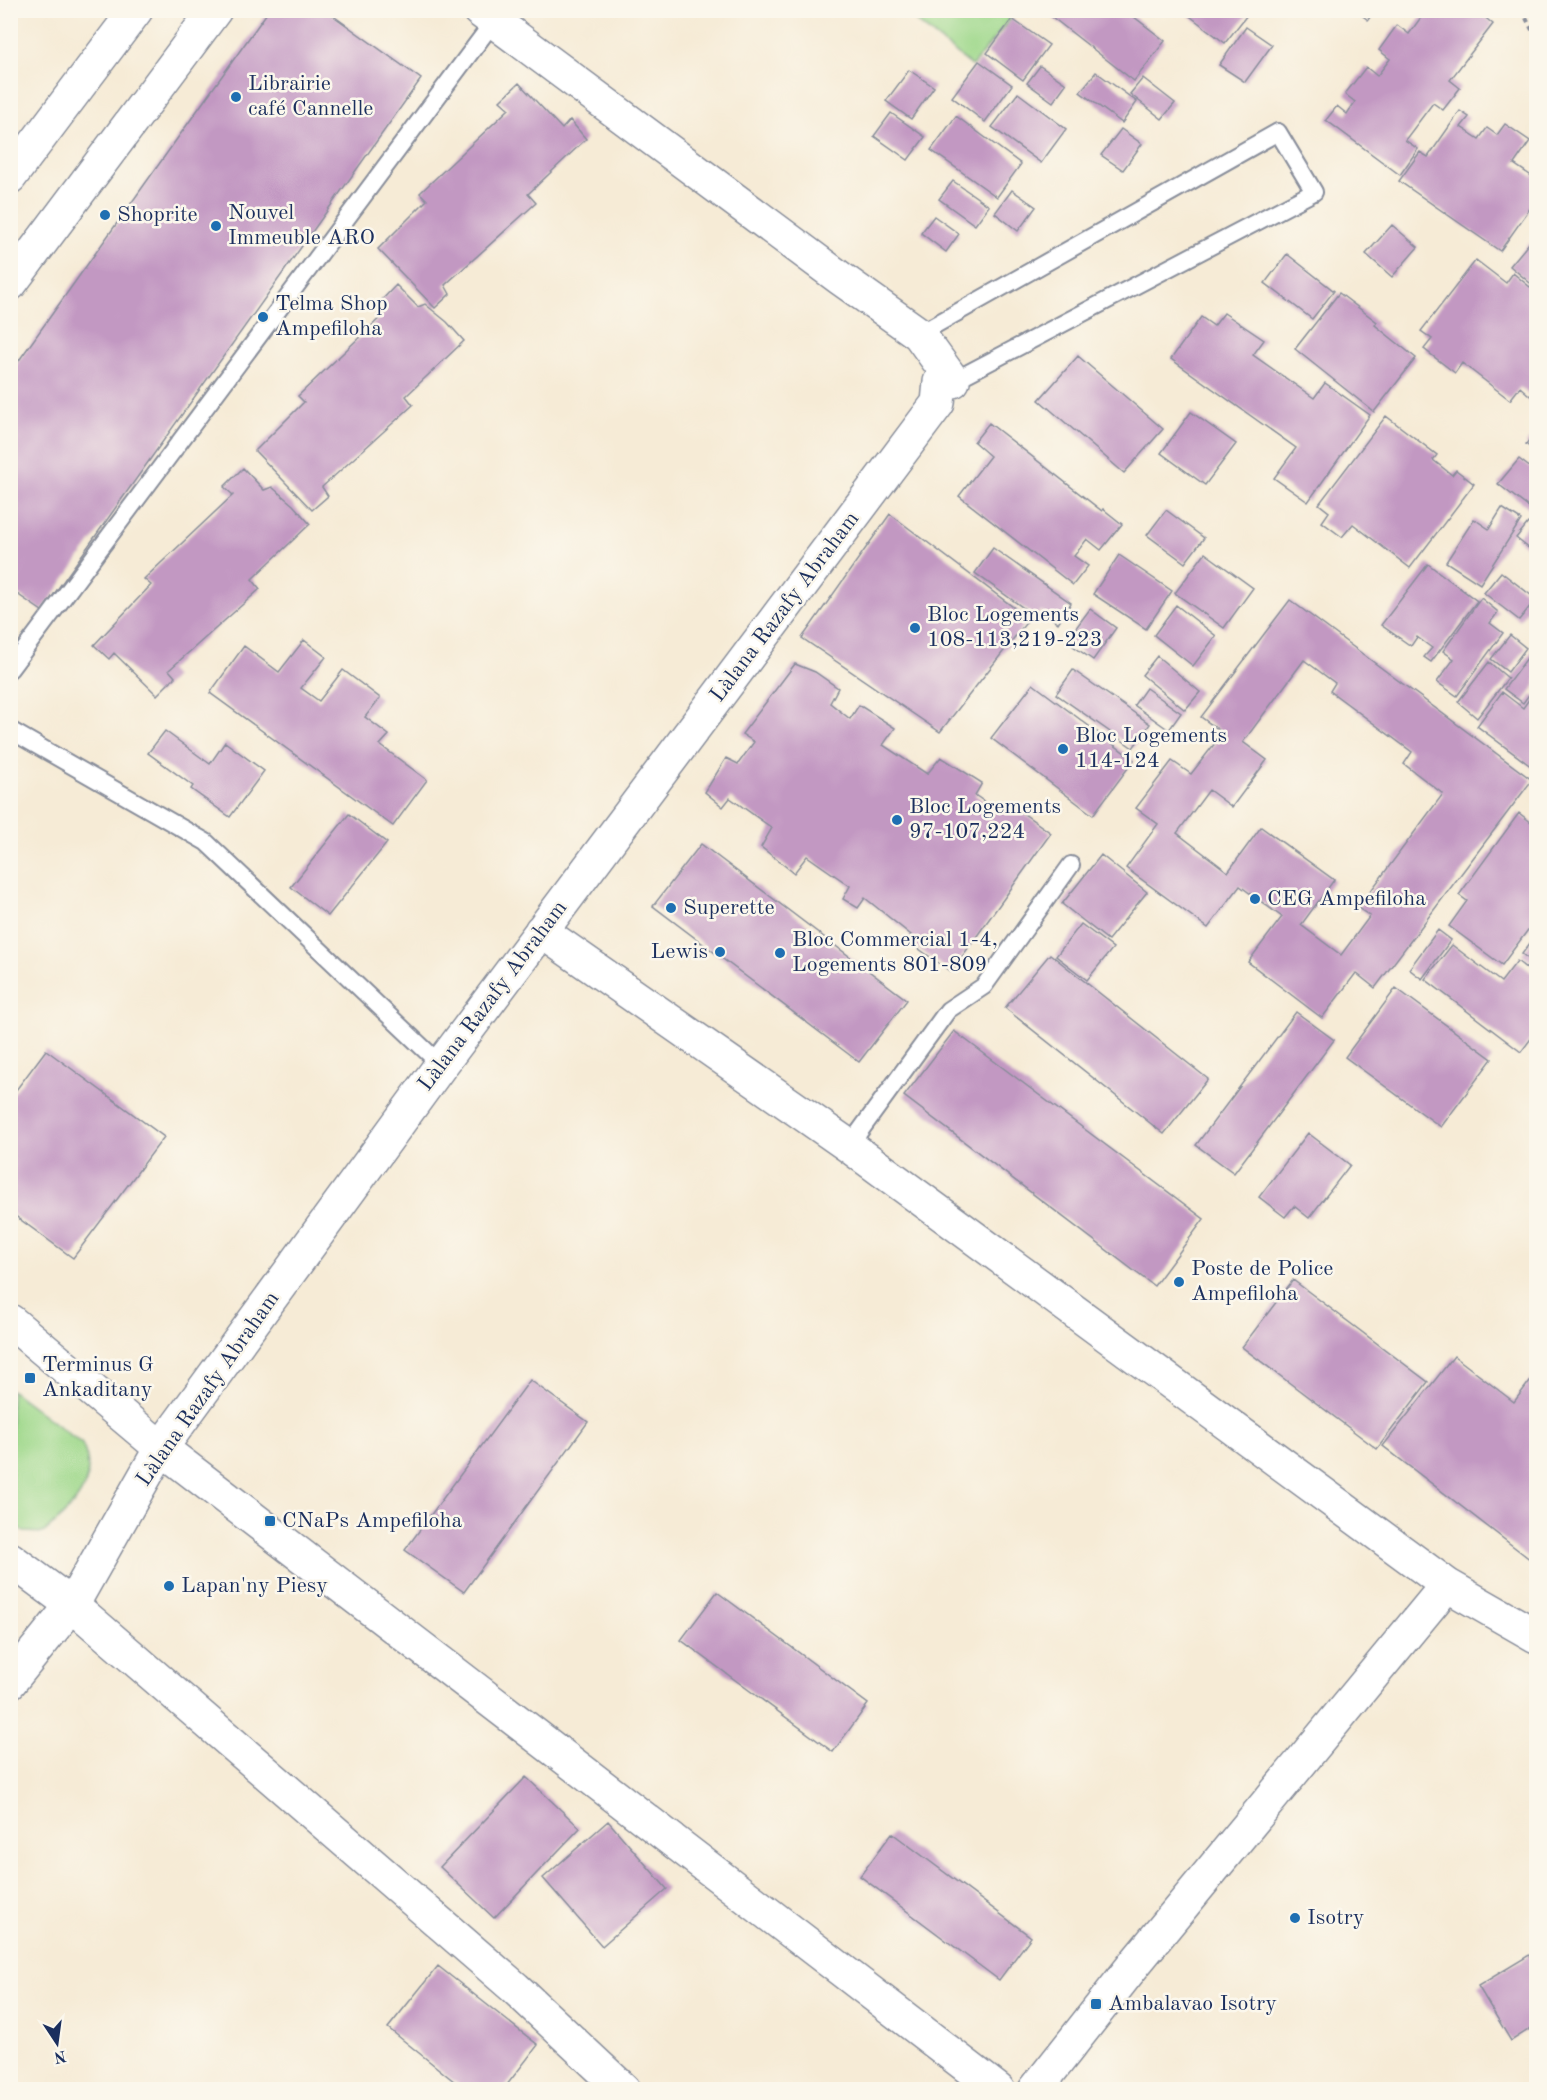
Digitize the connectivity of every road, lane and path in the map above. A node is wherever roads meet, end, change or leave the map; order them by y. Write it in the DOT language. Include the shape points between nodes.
graph roads {
  1 [pos="136,10"];
  2 [pos="215,10"];
  3 [pos="1522,10"];
  4 [pos="486,16"];
  5 [pos="1536,38"];
  6 [pos="10,177"];
  7 [pos="10,284"];
  8 [pos="919,334"];
  9 [pos="946,392"];
  10 [pos="12,662"];
  11 [pos="10,730"];
  12 [pos="1071,865"];
  13 [pos="541,931"];
  14 [pos="441,1065"];
  15 [pos="849,1146"];
  16 [pos="10,1321"];
  17 [pos="160,1448"];
  18 [pos="10,1559"];
  19 [pos="1447,1585"];
  20 [pos="72,1605"];
  21 [pos="1536,1636"];
  22 [pos="10,1683"];
  23 [pos="624,2090"];
  24 [pos="998,2090"];
  25 [pos="1035,2090"];
  1 -- 6 [label="street"];
  2 -- 7 [label="street"];
  3 -- 5 [label="path"];
  4 -- 8 [label="street"];
  4 -- 10 [label="lane"];
  8 -- 9 [label="street"];
  8 -- 9 [label="lane" via="1278,132 1314,192"];
  9 -- 13 [label="street, Làlana Razafy Abraham"];
  11 -- 14 [label="lane" via="206,842"];
  12 -- 15 [label="lane" via="984,986 948,1010"];
  13 -- 14 [label="street, Làlana Razafy Abraham"];
  13 -- 15 [label="street"];
  14 -- 17 [label="street, Làlana Razafy Abraham"];
  15 -- 19 [label="street"];
  16 -- 17 [label="street"];
  17 -- 20 [label="street, Làlana Razafy Abraham"];
  17 -- 24 [label="street"];
  18 -- 20 [label="street"];
  19 -- 21 [label="street"];
  19 -- 25 [label="street"];
  20 -- 22 [label="street, Làlana Razafy Abraham"];
  20 -- 23 [label="street" via="506,1980"];
}
